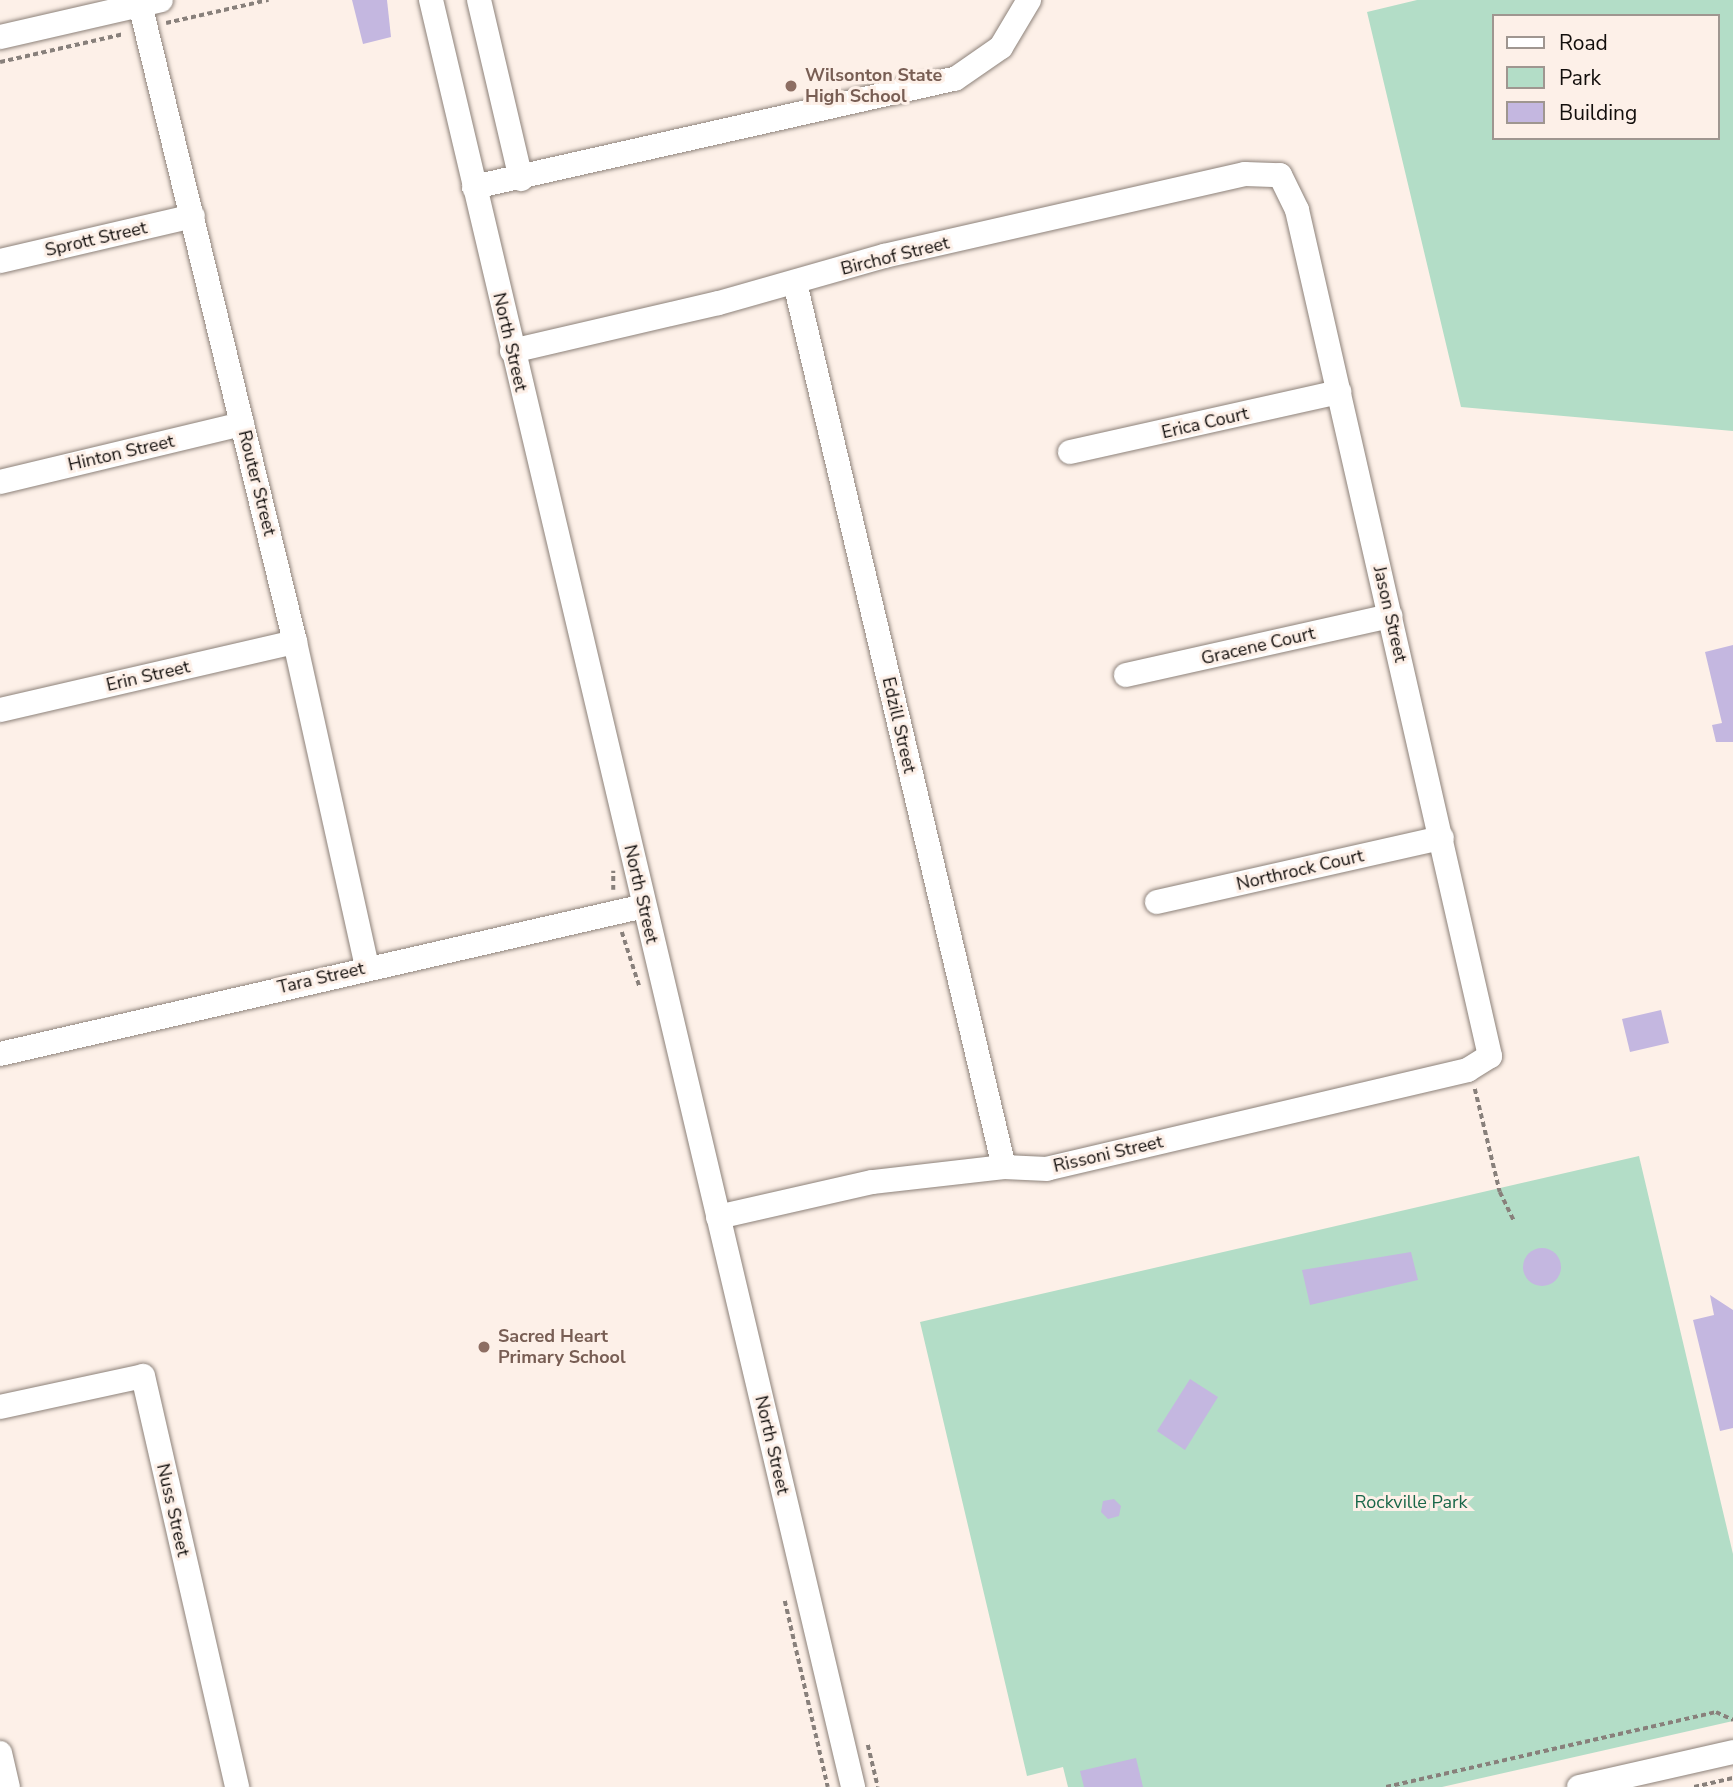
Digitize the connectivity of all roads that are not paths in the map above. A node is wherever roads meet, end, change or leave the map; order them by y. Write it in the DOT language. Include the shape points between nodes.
graph roads {
  1 [pos="431,0"];
  2 [pos="479,0"];
  3 [pos="1029,0"];
  4 [pos="147,2"];
  5 [pos="0,37"];
  6 [pos="1280,174"];
  7 [pos="521,179"];
  8 [pos="474,187"];
  9 [pos="193,216"];
  10 [pos="0,261"];
  11 [pos="795,283"];
  12 [pos="512,351"];
  13 [pos="1339,392"];
  14 [pos="242,424"];
  15 [pos="1070,453"];
  16 [pos="0,482"];
  17 [pos="1391,616"];
  18 [pos="295,642"];
  19 [pos="1126,675"];
  20 [pos="0,710"];
  21 [pos="1442,838"];
  22 [pos="1157,902"];
  23 [pos="644,906"];
  24 [pos="367,967"];
  25 [pos="0,1054"];
  26 [pos="1490,1056"];
  27 [pos="1004,1167"];
  28 [pos="718,1217"];
  29 [pos="0,1407"];
  30 [pos="1733,1752"];
  31 [pos="0,1753"];
  32 [pos="8,1787"];
  33 [pos="237,1787"];
  34 [pos="853,1787"];
  35 [pos="1579,1787"];
  1 -- 8 [label="street, North Street"];
  2 -- 7 [label="street"];
  3 -- 7 [label="street" via="1001,47 955,79"];
  4 -- 5 [label="street"];
  4 -- 9 [label="street, Router Street"];
  6 -- 11 [label="street, Birchof Street" via="1245,174 884,256"];
  6 -- 13 [label="street, Jason Street" via="1297,210"];
  7 -- 8 [label="street"];
  8 -- 12 [label="street, North Street"];
  9 -- 10 [label="street, Sprott Street"];
  9 -- 14 [label="street, Router Street"];
  11 -- 12 [label="street, Birchof Street"];
  11 -- 27 [label="street, Edzill Street"];
  12 -- 23 [label="street, North Street"];
  13 -- 15 [label="street, Erica Court"];
  13 -- 17 [label="street, Jason Street"];
  14 -- 16 [label="street, Hinton Street"];
  14 -- 18 [label="street, Router Street"];
  17 -- 19 [label="street, Gracene Court"];
  17 -- 21 [label="street, Jason Street"];
  18 -- 20 [label="street, Erin Street"];
  18 -- 24 [label="street, Router Street"];
  21 -- 22 [label="street, Northrock Court"];
  21 -- 26 [label="street, Jason Street"];
  23 -- 24 [label="street, Tara Street"];
  23 -- 28 [label="street, North Street"];
  24 -- 25 [label="street, Tara Street"];
  26 -- 27 [label="street, Rissoni Street" via="1468,1070 1047,1169"];
  27 -- 28 [label="street, Rissoni Street" via="872,1182"];
  28 -- 34 [label="street, North Street"];
  29 -- 33 [label="street, Nuss Street" via="143,1376"];
  30 -- 35 [label="street"];
  31 -- 32 [label="street"];
}
